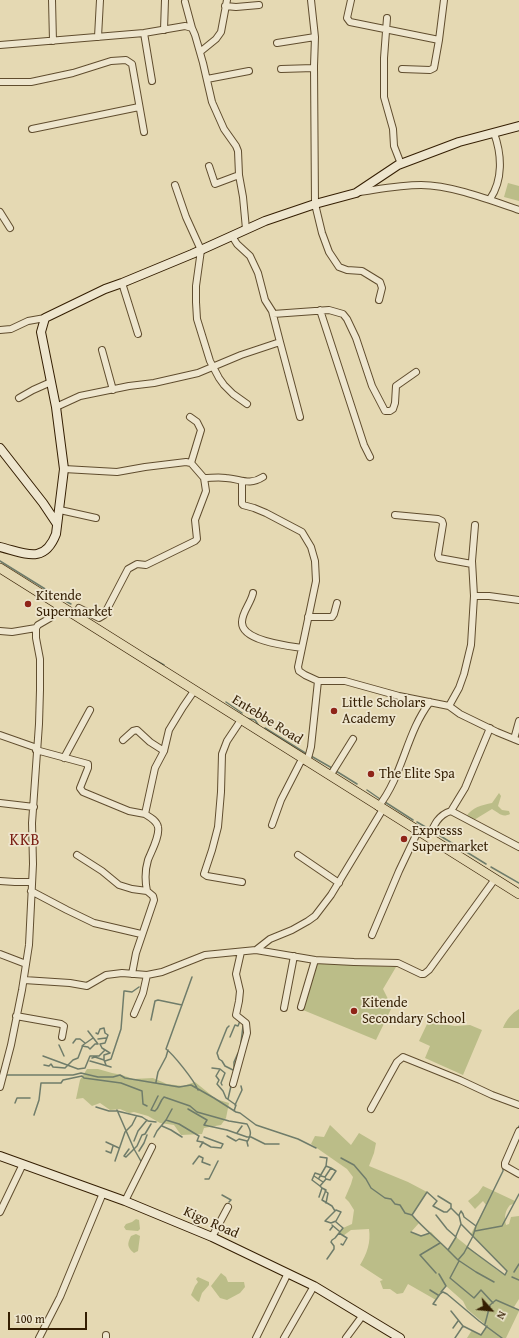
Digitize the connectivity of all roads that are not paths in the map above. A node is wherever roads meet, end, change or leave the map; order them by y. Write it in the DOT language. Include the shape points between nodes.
graph roads {
  1 [pos="52,0"];
  2 [pos="100,0"];
  3 [pos="165,0"];
  4 [pos="311,0"];
  5 [pos="351,0"];
  6 [pos="444,0"];
  7 [pos="185,2"];
  8 [pos="226,3"];
  9 [pos="259,5"];
  10 [pos="387,18"];
  11 [pos="192,28"];
  12 [pos="164,30"];
  13 [pos="387,30"];
  14 [pos="144,33"];
  15 [pos="98,37"];
  16 [pos="315,37"];
  17 [pos="439,40"];
  18 [pos="53,41"];
  19 [pos="278,43"];
  20 [pos="0,45"];
  21 [pos="200,52"];
  22 [pos="314,68"];
  23 [pos="402,69"];
  24 [pos="281,70"];
  25 [pos="249,71"];
  26 [pos="207,79"];
  27 [pos="152,81"];
  28 [pos="0,82"];
  29 [pos="139,107"];
  30 [pos="519,126"];
  31 [pos="32,129"];
  32 [pos="144,132"];
  33 [pos="494,133"];
  34 [pos="401,164"];
  35 [pos="209,166"];
  36 [pos="239,175"];
  37 [pos="175,185"];
  38 [pos="356,192"];
  39 [pos="490,200"];
  40 [pos="316,204"];
  41 [pos="519,210"];
  42 [pos="0,212"];
  43 [pos="10,228"];
  44 [pos="246,229"];
  45 [pos="232,236"];
  46 [pos="201,250"];
  47 [pos="122,284"];
  48 [pos="379,300"];
  49 [pos="320,310"];
  50 [pos="273,314"];
  51 [pos="45,318"];
  52 [pos="0,330"];
  53 [pos="138,334"];
  54 [pos="280,342"];
  55 [pos="102,350"];
  56 [pos="212,367"];
  57 [pos="416,372"];
  58 [pos="51,382"];
  59 [pos="113,390"];
  60 [pos="19,398"];
  61 [pos="247,404"];
  62 [pos="56,407"];
  63 [pos="190,417"];
  64 [pos="300,417"];
  65 [pos="0,448"];
  66 [pos="370,457"];
  67 [pos="190,463"];
  68 [pos="64,469"];
  69 [pos="204,478"];
  70 [pos="263,478"];
  71 [pos="242,481"];
  72 [pos="60,510"];
  73 [pos="396,515"];
  74 [pos="96,518"];
  75 [pos="57,524"];
  76 [pos="475,524"];
  77 [pos="0,547"];
  78 [pos="472,564"];
  79 [pos="0,568"];
  80 [pos="253,593"];
  81 [pos="474,596"];
  82 [pos="519,600"];
  83 [pos="337,603"];
  84 [pos="59,606"];
  85 [pos="75,616"];
  86 [pos="308,617"];
  87 [pos="36,628"];
  88 [pos="0,631"];
  89 [pos="302,648"];
  90 [pos="318,681"];
  91 [pos="194,691"];
  92 [pos="430,702"];
  93 [pos="449,706"];
  94 [pos="90,710"];
  95 [pos="241,720"];
  96 [pos="519,721"];
  97 [pos="490,728"];
  98 [pos="0,735"];
  99 [pos="353,739"];
  100 [pos="123,740"];
  101 [pos="517,740"];
  102 [pos="37,749"];
  103 [pos="164,751"];
  104 [pos="64,758"];
  105 [pos="305,760"];
  106 [pos="330,776"];
  107 [pos="0,803"];
  108 [pos="34,807"];
  109 [pos="380,808"];
  110 [pos="451,811"];
  111 [pos="145,814"];
  112 [pos="272,825"];
  113 [pos="418,831"];
  114 [pos="428,837"];
  115 [pos="519,847"];
  116 [pos="77,855"];
  117 [pos="298,855"];
  118 [pos="495,879"];
  119 [pos="0,881"];
  120 [pos="32,882"];
  121 [pos="242,882"];
  122 [pos="338,883"];
  123 [pos="31,890"];
  124 [pos="147,891"];
  125 [pos="519,894"];
  126 [pos="141,934"];
  127 [pos="372,935"];
  128 [pos="256,950"];
  129 [pos="241,952"];
  130 [pos="0,954"];
  131 [pos="294,956"];
  132 [pos="315,960"];
  133 [pos="26,964"];
  134 [pos="132,974"];
  135 [pos="147,975"];
  136 [pos="24,980"];
  137 [pos="301,1007"];
  138 [pos="284,1008"];
  139 [pos="134,1014"];
  140 [pos="16,1016"];
  141 [pos="62,1037"];
  142 [pos="233,1084"];
  143 [pos="0,1087"];
  144 [pos="519,1105"];
  145 [pos="371,1109"];
  146 [pos="519,1131"];
  147 [pos="152,1147"];
  148 [pos="0,1156"];
  149 [pos="23,1164"];
  150 [pos="519,1174"];
  151 [pos="103,1193"];
  152 [pos="125,1201"];
  153 [pos="228,1207"];
  154 [pos="0,1212"];
  155 [pos="212,1236"];
  156 [pos="288,1273"];
  157 [pos="314,1286"];
  158 [pos="363,1315"];
  159 [pos="39,1338"];
  160 [pos="256,1338"];
  161 [pos="284,1338"];
  162 [pos="346,1338"];
  163 [pos="400,1338"];
  1 -- 18 [label="street"];
  2 -- 15 [label="street"];
  3 -- 12 [label="street"];
  4 -- 16 [label="street"];
  5 -- 13 [label="street" via="348,20"];
  6 -- 17 [label="street"];
  7 -- 11 [label="street"];
  8 -- 9 [label="street" via="236,7"];
  8 -- 21 [label="street" via="221,32"];
  10 -- 13 [label="street"];
  11 -- 12 [label="street" via="184,26"];
  11 -- 21 [label="street"];
  12 -- 14 [label="street"];
  13 -- 17 [label="street"];
  13 -- 34 [label="street" via="384,97 393,129 394,146"];
  14 -- 15 [label="street"];
  14 -- 27 [label="street"];
  15 -- 18 [label="street"];
  16 -- 19 [label="street"];
  16 -- 22 [label="street"];
  17 -- 23 [label="street" via="434,68"];
  18 -- 20 [label="street"];
  21 -- 26 [label="street"];
  22 -- 24 [label="street"];
  22 -- 40 [label="street"];
  25 -- 26 [label="street"];
  26 -- 36 [label="street" via="217,115 236,146"];
  28 -- 29 [label="street" via="31,82 111,61 126,60 132,64"];
  29 -- 31 [label="street"];
  29 -- 32 [label="street"];
  30 -- 33 [label="street"];
  33 -- 34 [label="street" via="459,142"];
  33 -- 39 [label="street" via="500,166"];
  34 -- 38 [label="street"];
  35 -- 36 [label="street" via="215,184"];
  36 -- 44 [label="street"];
  37 -- 46 [label="street"];
  38 -- 39 [label="street" via="393,186 422,185"];
  38 -- 40 [label="street"];
  39 -- 41 [label="street"];
  40 -- 44 [label="street"];
  40 -- 48 [label="street" via="322,234 333,259 342,268 362,271 380,282 382,288"];
  42 -- 43 [label="street"];
  44 -- 45 [label="street"];
  45 -- 46 [label="street"];
  45 -- 50 [label="street" via="250,256 258,273 265,300"];
  46 -- 47 [label="street"];
  46 -- 56 [label="street" via="196,302 198,319"];
  47 -- 51 [label="street" via="105,289"];
  47 -- 53 [label="street"];
  49 -- 50 [label="street"];
  49 -- 57 [label="street" via="335,311 347,319 372,386 385,411 390,411 394,407 396,386"];
  49 -- 66 [label="street"];
  50 -- 54 [label="street"];
  51 -- 52 [label="street"];
  51 -- 58 [label="street" via="41,332"];
  54 -- 56 [label="street"];
  54 -- 64 [label="street"];
  55 -- 59 [label="street"];
  56 -- 59 [label="street" via="173,379"];
  56 -- 61 [label="street" via="218,378 233,394"];
  58 -- 60 [label="street"];
  58 -- 62 [label="street"];
  59 -- 62 [label="street" via="80,396"];
  62 -- 68 [label="street"];
  63 -- 67 [label="street" via="197,422 201,430"];
  65 -- 75 [label="street"];
  67 -- 68 [label="street" via="117,472"];
  67 -- 69 [label="street"];
  68 -- 72 [label="street"];
  69 -- 71 [label="street"];
  69 -- 85 [label="street" via="206,491 195,520 198,539 146,565 137,564 128,569 104,615 99,618 79,608"];
  70 -- 71 [label="street" via="254,482"];
  71 -- 86 [label="street" via="243,505 260,510 294,527 302,532 308,542 316,568 316,581"];
  72 -- 74 [label="street"];
  72 -- 75 [label="street"];
  73 -- 78 [label="street" via="441,520 443,522 439,558"];
  75 -- 77 [label="street" via="56,534 50,546 36,555"];
  76 -- 78 [label="street"];
  78 -- 81 [label="street"];
  79 -- 84 [label="main road, Entebbe Road"];
  80 -- 89 [label="street" via="242,622 245,631 265,641"];
  81 -- 82 [label="street"];
  81 -- 93 [label="street" via="468,661 459,688"];
  83 -- 86 [label="street" via="332,617"];
  84 -- 85 [label="main road, Entebbe Road"];
  84 -- 87 [label="street" via="50,618"];
  85 -- 91 [label="main road, Entebbe Road"];
  86 -- 89 [label="street"];
  87 -- 88 [label="street"];
  87 -- 102 [label="street" via="40,659"];
  89 -- 90 [label="street" via="299,671"];
  90 -- 92 [label="street" via="346,681"];
  90 -- 105 [label="street" via="311,747"];
  91 -- 95 [label="main road, Entebbe Road"];
  91 -- 103 [label="street" via="170,728"];
  92 -- 93 [label="street"];
  92 -- 109 [label="street" via="418,722 396,777"];
  93 -- 97 [label="street"];
  94 -- 104 [label="street"];
  95 -- 105 [label="main road, Entebbe Road"];
  95 -- 121 [label="street" via="222,754 218,827 204,874"];
  96 -- 101 [label="street"];
  97 -- 101 [label="street"];
  97 -- 110 [label="street" via="465,788"];
  98 -- 102 [label="street"];
  99 -- 106 [label="street"];
  100 -- 103 [label="street" via="137,730"];
  102 -- 104 [label="street"];
  102 -- 108 [label="street"];
  103 -- 111 [label="street" via="155,768"];
  104 -- 111 [label="street" via="89,765 80,788 86,794 129,811"];
  105 -- 106 [label="main road, Entebbe Road"];
  105 -- 112 [label="street" via="281,800"];
  106 -- 109 [label="main road, Entebbe Road"];
  107 -- 108 [label="street"];
  108 -- 120 [label="street"];
  109 -- 113 [label="main road, Entebbe Road"];
  109 -- 122 [label="street"];
  110 -- 114 [label="street" via="438,819"];
  110 -- 115 [label="street"];
  111 -- 124 [label="street" via="156,822 159,828 147,867"];
  113 -- 114 [label="main road, Entebbe Road"];
  113 -- 127 [label="street"];
  114 -- 118 [label="main road, Entebbe Road"];
  116 -- 124 [label="street" via="119,885"];
  117 -- 122 [label="street"];
  118 -- 125 [label="main road, Entebbe Road"];
  118 -- 132 [label="street" via="424,974 398,963"];
  119 -- 120 [label="street"];
  120 -- 123 [label="street"];
  122 -- 128 [label="street" via="315,916 270,939"];
  123 -- 126 [label="street" via="94,922"];
  123 -- 133 [label="street"];
  124 -- 126 [label="street" via="154,900"];
  126 -- 134 [label="street"];
  128 -- 129 [label="street"];
  128 -- 131 [label="street"];
  129 -- 135 [label="street" via="205,955 162,972"];
  129 -- 142 [label="street" via="236,974 240,991 236,1015 246,1023 248,1033"];
  130 -- 133 [label="street"];
  131 -- 132 [label="street"];
  131 -- 138 [label="street"];
  132 -- 137 [label="street"];
  133 -- 136 [label="street"];
  134 -- 135 [label="street"];
  134 -- 136 [label="street" via="106,974 87,986"];
  135 -- 139 [label="street"];
  136 -- 140 [label="street"];
  140 -- 141 [label="street" via="61,1024 64,1026"];
  140 -- 143 [label="street"];
  144 -- 145 [label="street" via="403,1057 397,1062"];
  146 -- 150 [label="street" via="505,1166"];
  147 -- 152 [label="street"];
  148 -- 149 [label="street, Kigo Road"];
  149 -- 151 [label="street, Kigo Road"];
  149 -- 154 [label="street"];
  151 -- 152 [label="street, Kigo Road"];
  151 -- 159 [label="street" via="60,1297"];
  152 -- 155 [label="street, Kigo Road"];
  153 -- 155 [label="street"];
  155 -- 156 [label="street, Kigo Road"];
  156 -- 157 [label="street, Kigo Road"];
  156 -- 160 [label="street"];
  157 -- 158 [label="street, Kigo Road"];
  157 -- 161 [label="street"];
  158 -- 162 [label="street"];
  158 -- 163 [label="street, Kigo Road"];
}
